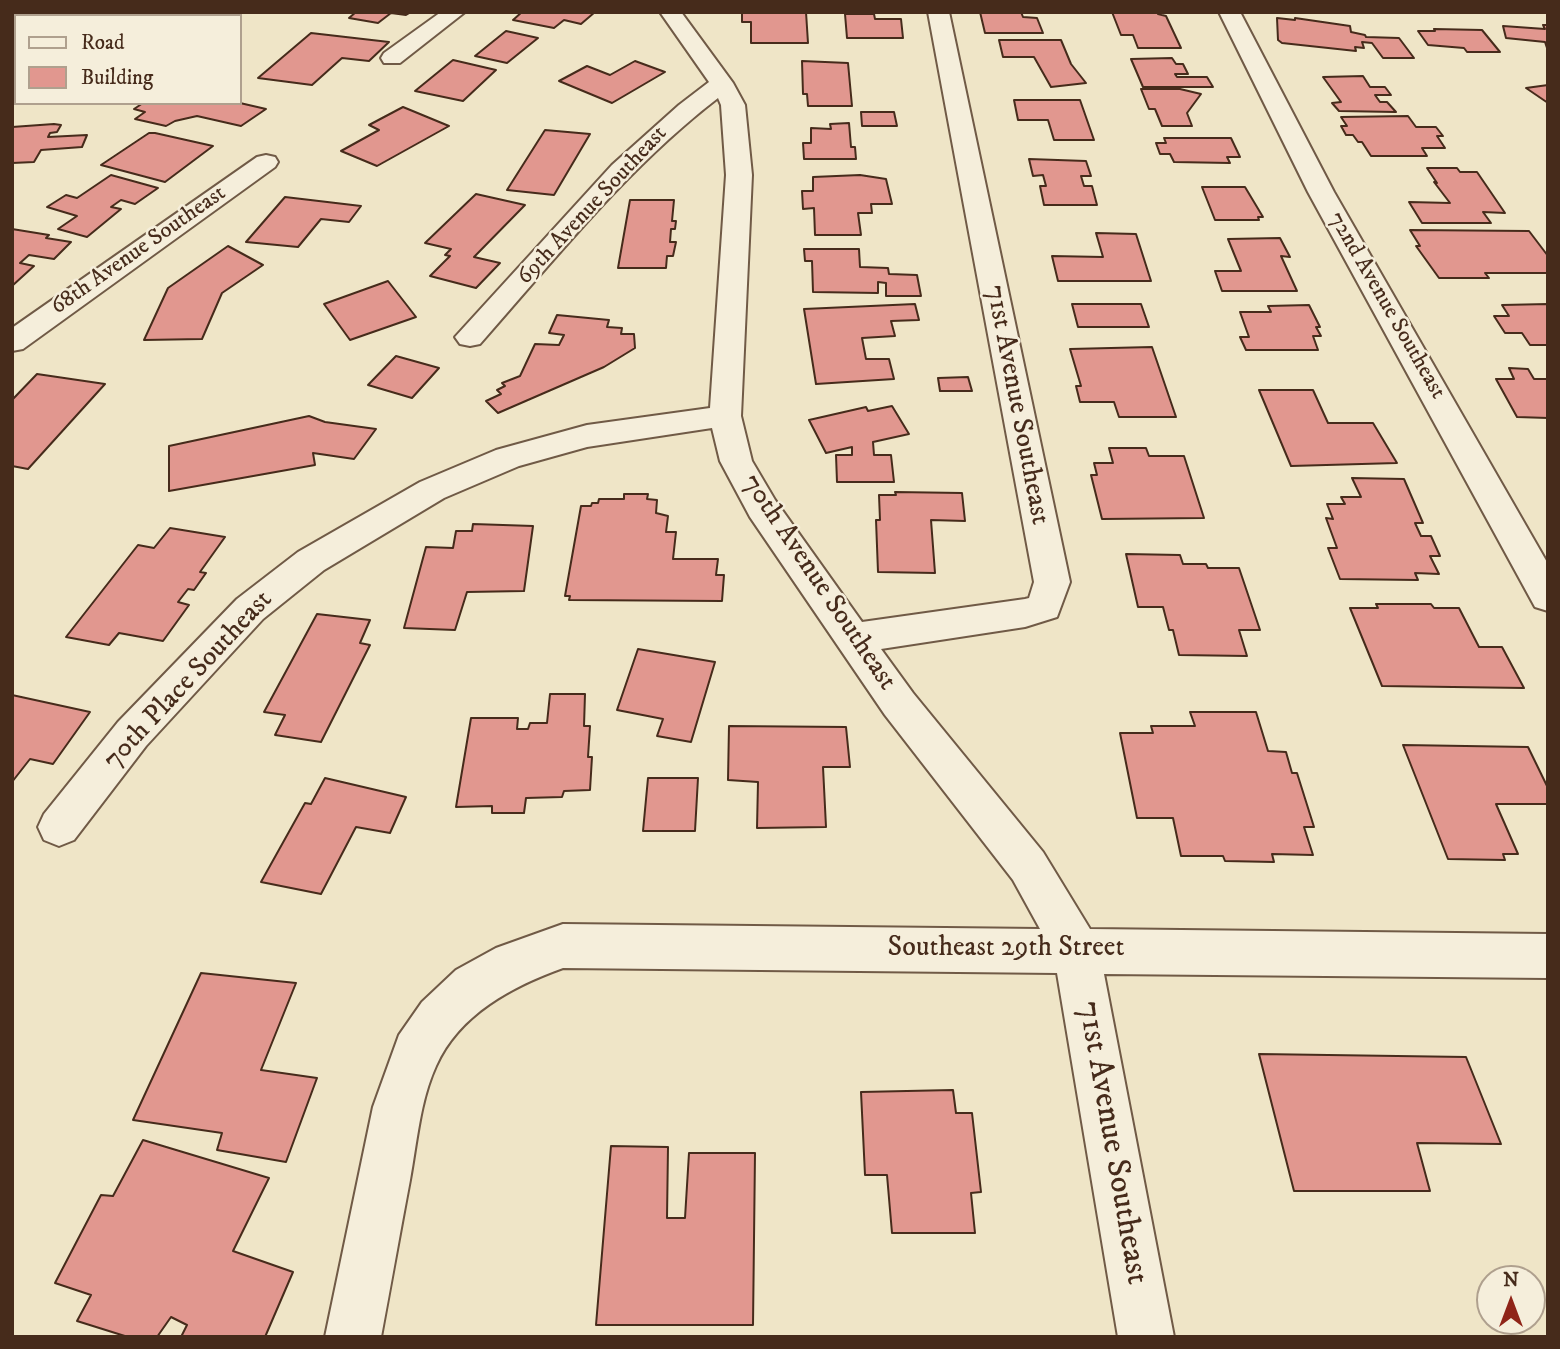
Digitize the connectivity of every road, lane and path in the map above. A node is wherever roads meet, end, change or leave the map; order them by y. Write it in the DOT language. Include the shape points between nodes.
graph roads {
  1 [pos="455,12"];
  2 [pos="670,12"];
  3 [pos="938,12"];
  4 [pos="1229,12"];
  5 [pos="392,58"];
  6 [pos="722,83"];
  7 [pos="266,162"];
  8 [pos="470,337"];
  9 [pos="12,342"];
  10 [pos="725,416"];
  11 [pos="1548,597"];
  12 [pos="854,638"];
  13 [pos="59,827"];
  14 [pos="1076,949"];
  15 [pos="1548,956"];
  16 [pos="353,1337"];
  17 [pos="1146,1337"];
  1 -- 5 [label="street"];
  2 -- 6 [label="street, 70th Avenue Southeast"];
  3 -- 12 [label="street, 71st Avenue Southeast" via="1052,582 1044,607 1025,613"];
  4 -- 11 [label="street, 72nd Avenue Southeast" via="1321,192"];
  6 -- 8 [label="street, 69th Avenue Southeast" via="687,108 608,187"];
  6 -- 10 [label="street, 70th Avenue Southeast" via="733,105 739,175"];
  7 -- 9 [label="street, 68th Avenue Southeast"];
  10 -- 12 [label="street, 70th Avenue Southeast" via="736,461 762,508"];
  10 -- 13 [label="street, 70th Place Southeast" via="587,436 508,458 432,490 311,561 241,619 132,734"];
  12 -- 14 [label="street, 70th Avenue Southeast" via="899,704 1028,866"];
  14 -- 15 [label="street, Southeast 29th Street"];
  14 -- 16 [label="street, Southeast 29th Street" via="563,947 512,964 473,986 439,1019 416,1052 398,1107"];
  14 -- 17 [label="street, 71st Avenue Southeast"];
}
